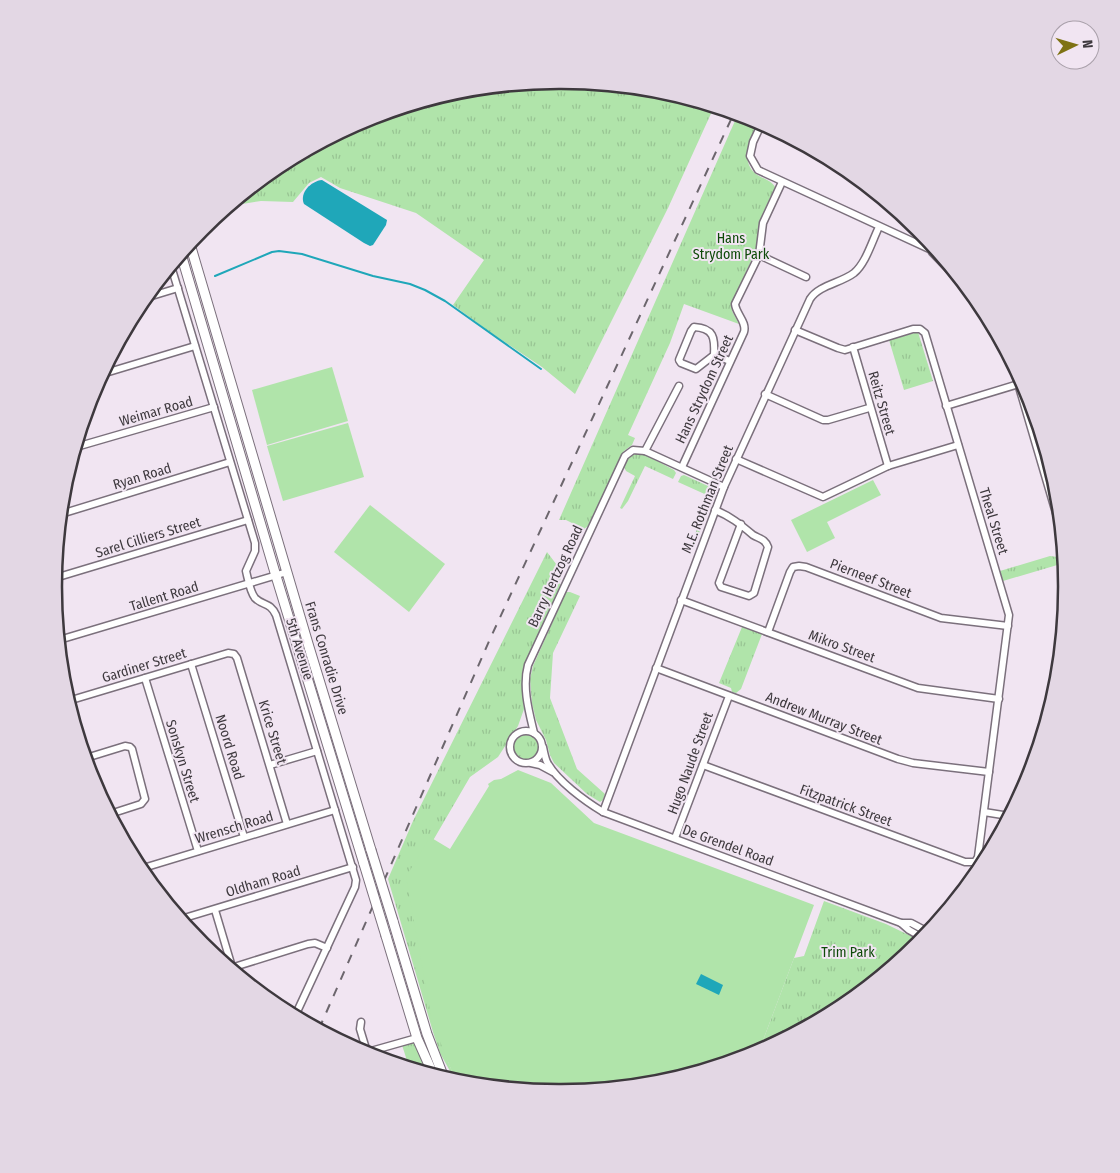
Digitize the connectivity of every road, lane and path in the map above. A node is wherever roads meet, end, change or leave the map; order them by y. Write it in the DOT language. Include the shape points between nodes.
graph roads {
  1 [pos="758,131"];
  2 [pos="782,182"];
  3 [pos="879,227"];
  4 [pos="920,243"];
  5 [pos="192,251"];
  6 [pos="759,255"];
  7 [pos="183,261"];
  8 [pos="173,274"];
  9 [pos="806,277"];
  10 [pos="178,288"];
  11 [pos="158,294"];
  12 [pos="795,330"];
  13 [pos="195,346"];
  14 [pos="853,347"];
  15 [pos="714,355"];
  16 [pos="730,361"];
  17 [pos="112,371"];
  18 [pos="1015,385"];
  19 [pos="679,386"];
  20 [pos="765,394"];
  21 [pos="946,406"];
  22 [pos="214,407"];
  23 [pos="869,408"];
  24 [pos="83,445"];
  25 [pos="958,445"];
  26 [pos="645,451"];
  27 [pos="736,458"];
  28 [pos="230,462"];
  29 [pos="888,466"];
  30 [pos="682,468"];
  31 [pos="724,487"];
  32 [pos="715,510"];
  33 [pos="69,512"];
  34 [pos="248,520"];
  35 [pos="741,524"];
  36 [pos="287,572"];
  37 [pos="63,576"];
  38 [pos="276,576"];
  39 [pos="250,583"];
  40 [pos="681,600"];
  41 [pos="1008,626"];
  42 [pos="768,632"];
  43 [pos="66,638"];
  44 [pos="228,652"];
  45 [pos="191,664"];
  46 [pos="656,668"];
  47 [pos="145,678"];
  48 [pos="729,696"];
  49 [pos="75,699"];
  50 [pos="999,699"];
  51 [pos="534,733"];
  52 [pos="543,747"];
  53 [pos="317,751"];
  54 [pos="93,756"];
  55 [pos="531,763"];
  56 [pos="703,765"];
  57 [pos="270,766"];
  58 [pos="989,772"];
  59 [pos="556,774"];
  60 [pos="335,810"];
  61 [pos="117,812"];
  62 [pos="603,812"];
  63 [pos="984,812"];
  64 [pos="1002,815"];
  65 [pos="288,824"];
  66 [pos="244,837"];
  67 [pos="675,838"];
  68 [pos="198,851"];
  69 [pos="978,857"];
  70 [pos="975,862"];
  71 [pos="148,866"];
  72 [pos="352,867"];
  73 [pos="215,910"];
  74 [pos="189,918"];
  75 [pos="901,923"];
  76 [pos="921,928"];
  77 [pos="916,934"];
  78 [pos="327,948"];
  79 [pos="229,958"];
  80 [pos="238,966"];
  81 [pos="298,1009"];
  82 [pos="361,1022"];
  83 [pos="417,1038"];
  84 [pos="364,1043"];
  85 [pos="378,1049"];
  86 [pos="430,1067"];
  87 [pos="441,1069"];
  1 -- 2 [label="street" via="750,156 758,170"];
  2 -- 3 [label="street"];
  2 -- 6 [label="street, Hans Strydom Street" via="764,224"];
  3 -- 4 [label="street"];
  3 -- 12 [label="street, M.E. Rothman Street" via="861,266 812,295"];
  5 -- 36 [label="main road, Frans Conradie Drive"];
  6 -- 9 [label="street"];
  6 -- 16 [label="street, Hans Strydom Street" via="735,304 745,328"];
  7 -- 38 [label="main road, Frans Conradie Drive"];
  8 -- 10 [label="street"];
  10 -- 11 [label="street"];
  10 -- 13 [label="street"];
  12 -- 14 [label="street, Theal Street" via="840,350"];
  12 -- 20 [label="street, M.E. Rothman Street"];
  13 -- 17 [label="street"];
  13 -- 22 [label="street"];
  14 -- 21 [label="street, Theal Street" via="920,329"];
  14 -- 23 [label="street, Reitz Street"];
  15 -- 15 [label="street" via="698,369 679,360 691,330 696,326 713,335"];
  15 -- 16 [label="street"];
  16 -- 30 [label="street, Hans Strydom Street"];
  18 -- 21 [label="street"];
  19 -- 26 [label="street"];
  20 -- 23 [label="street" via="823,420"];
  20 -- 27 [label="street, M.E. Rothman Street"];
  21 -- 25 [label="street, Theal Street"];
  22 -- 24 [label="street, Weimar Road"];
  22 -- 28 [label="street"];
  23 -- 29 [label="street, Reitz Street"];
  25 -- 29 [label="street"];
  25 -- 41 [label="street, Theal Street" via="1008,612"];
  26 -- 30 [label="street"];
  26 -- 51 [label="street, Barry Hertzog Road" via="633,450 623,458 526,671 528,708"];
  27 -- 29 [label="street" via="820,497"];
  27 -- 31 [label="street, M.E. Rothman Street"];
  28 -- 33 [label="street, Ryan Road"];
  28 -- 34 [label="street"];
  30 -- 31 [label="street"];
  31 -- 32 [label="street, M.E. Rothman Street"];
  32 -- 35 [label="street"];
  32 -- 40 [label="street, M.E. Rothman Street"];
  34 -- 37 [label="street, Sarel Cilliers Street"];
  34 -- 39 [label="street" via="255,548 246,568"];
  35 -- 35 [label="street" via="768,547 754,593 749,596 719,585"];
  36 -- 38 [label="street, Tallent Road"];
  36 -- 87 [label="main road, Frans Conradie Drive, bridge" via="427,1034"];
  38 -- 39 [label="street, Tallent Road"];
  38 -- 83 [label="main road, Frans Conradie Drive, bridge"];
  39 -- 43 [label="street, Tallent Road"];
  39 -- 53 [label="street, 5th Avenue" via="254,598 270,606 276,615"];
  40 -- 42 [label="street, Mikro Street"];
  40 -- 46 [label="street, M.E. Rothman Street"];
  41 -- 42 [label="street, Pierneef Street" via="941,618 799,566 790,572"];
  41 -- 50 [label="street, Theal Street"];
  42 -- 50 [label="street, Mikro Street" via="918,688"];
  44 -- 45 [label="street, Gardiner Street"];
  44 -- 57 [label="street, Krice Street" via="237,658"];
  45 -- 47 [label="street, Gardiner Street"];
  45 -- 66 [label="street, Noord Road"];
  46 -- 48 [label="street, Andrew Murray Street"];
  46 -- 62 [label="street, M.E. Rothman Street"];
  47 -- 49 [label="street, Gardiner Street"];
  47 -- 68 [label="street, Sonskyn Street"];
  48 -- 56 [label="street, Hugo Naude Street"];
  48 -- 58 [label="street, Andrew Murray Street" via="905,761"];
  50 -- 58 [label="street, Theal Street"];
  51 -- 52 [label="street"];
  51 -- 55 [label="street" via="519,732 510,744 514,758 522,763"];
  52 -- 55 [label="street" via="540,757"];
  52 -- 59 [label="street, De Grendel Road" via="547,762"];
  53 -- 57 [label="street"];
  53 -- 60 [label="street, 5th Avenue"];
  54 -- 61 [label="street" via="130,747 144,802"];
  55 -- 59 [label="street, De Grendel Road"];
  56 -- 67 [label="street, Hugo Naude Street"];
  56 -- 70 [label="street, Fitzpatrick Street" via="965,862"];
  57 -- 65 [label="street, Krice Street"];
  58 -- 63 [label="street, Theal Street"];
  59 -- 62 [label="street, De Grendel Road" via="584,800"];
  60 -- 65 [label="street, Wrensch Road"];
  60 -- 72 [label="street, 5th Avenue"];
  62 -- 67 [label="street, De Grendel Road"];
  63 -- 64 [label="street"];
  63 -- 69 [label="street, Theal Street"];
  65 -- 66 [label="street, Wrensch Road"];
  66 -- 68 [label="street, Wrensch Road"];
  67 -- 75 [label="street, De Grendel Road"];
  68 -- 71 [label="street, Wrensch Road"];
  72 -- 73 [label="street, Oldham Road"];
  72 -- 78 [label="street, 5th Avenue" via="355,887"];
  73 -- 74 [label="street, Oldham Road"];
  73 -- 79 [label="street"];
  75 -- 76 [label="street, De Grendel Road" via="911,923"];
  75 -- 77 [label="street, De Grendel Road"];
  78 -- 80 [label="street" via="308,944"];
  78 -- 81 [label="street, 5th Avenue"];
  82 -- 84 [label="street"];
  83 -- 85 [label="street"];
  83 -- 86 [label="main road, Frans Conradie Drive"];
}
